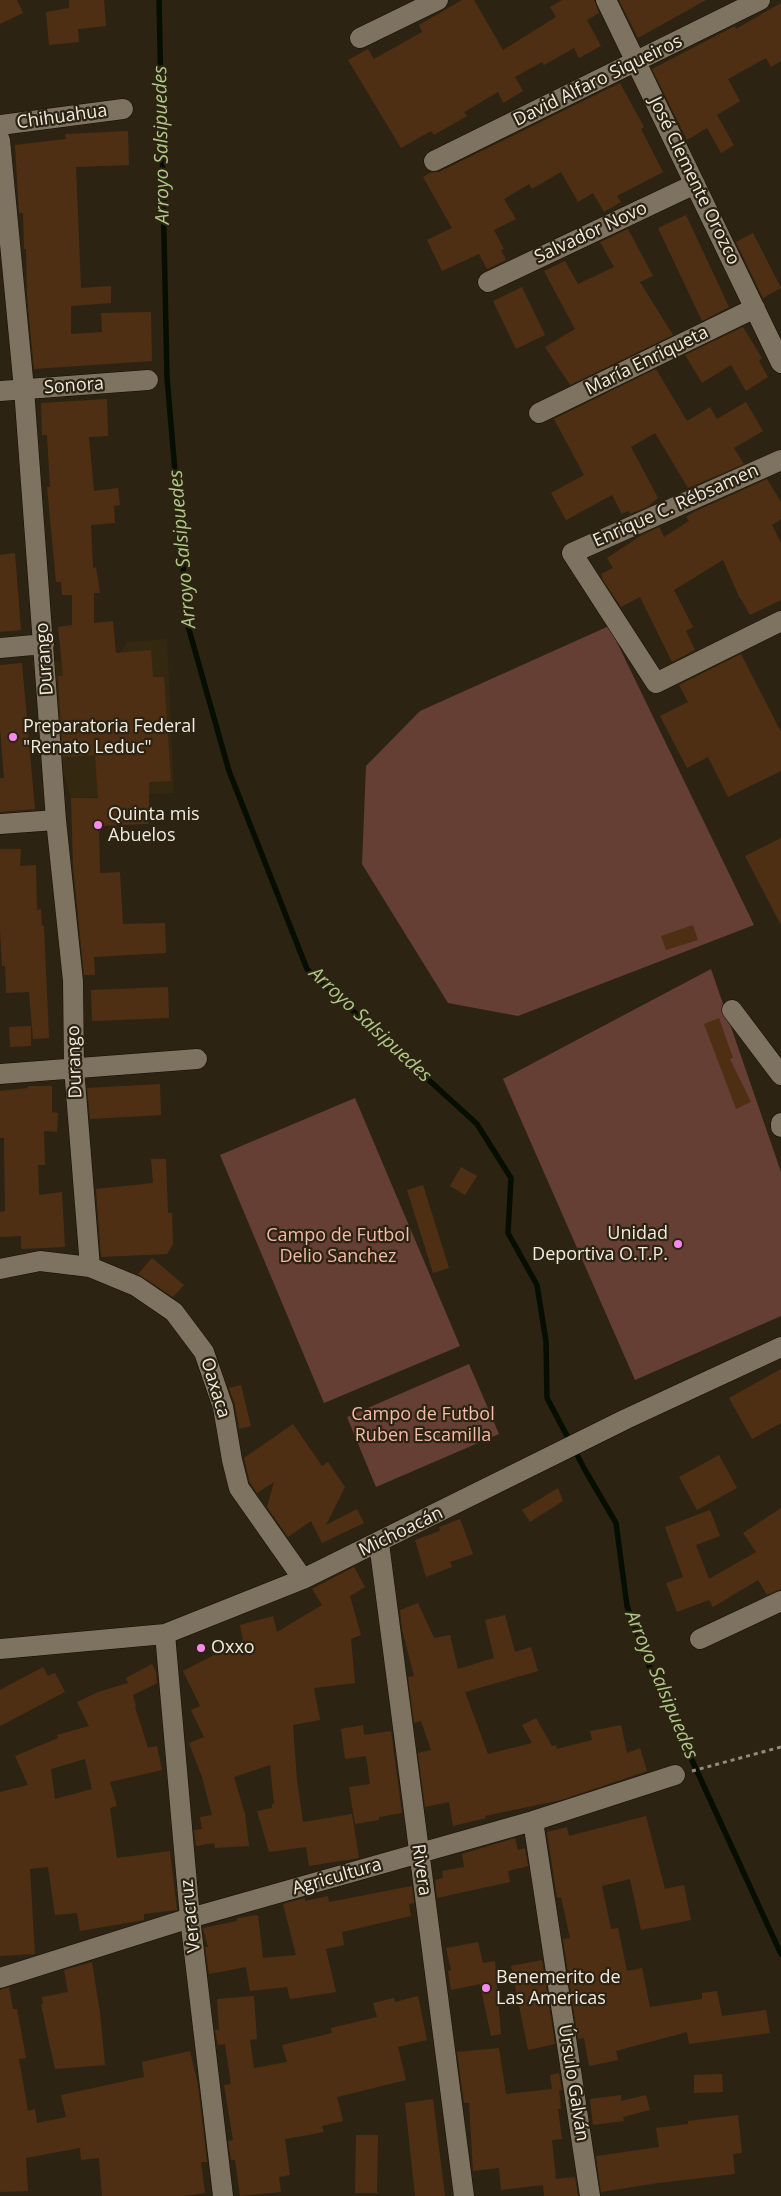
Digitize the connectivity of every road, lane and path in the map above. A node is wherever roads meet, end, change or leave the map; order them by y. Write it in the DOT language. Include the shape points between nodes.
graph roads {
  1 [pos="438,0"];
  2 [pos="606,0"];
  3 [pos="760,0"];
  4 [pos="360,38"];
  5 [pos="637,62"];
  6 [pos="123,109"];
  7 [pos="0,125"];
  8 [pos="0,140"];
  9 [pos="434,161"];
  10 [pos="695,184"];
  11 [pos="488,282"];
  12 [pos="754,308"];
  13 [pos="781,363"];
  14 [pos="148,380"];
  15 [pos="24,389"];
  16 [pos="0,391"];
  17 [pos="539,414"];
  18 [pos="781,460"];
  19 [pos="781,621"];
  20 [pos="44,644"];
  21 [pos="0,648"];
  22 [pos="56,820"];
  23 [pos="0,824"];
  24 [pos="732,1010"];
  25 [pos="197,1059"];
  26 [pos="74,1068"];
  27 [pos="0,1074"];
  28 [pos="781,1075"];
  29 [pos="90,1267"];
  30 [pos="0,1269"];
  31 [pos="781,1347"];
  32 [pos="379,1543"];
  33 [pos="303,1579"];
  34 [pos="781,1601"];
  35 [pos="165,1634"];
  36 [pos="700,1639"];
  37 [pos="0,1649"];
  38 [pos="781,1747"];
  39 [pos="675,1775"];
  40 [pos="533,1821"];
  41 [pos="418,1854"];
  42 [pos="190,1918"];
  43 [pos="0,1978"];
  44 [pos="223,2196"];
  45 [pos="464,2196"];
  46 [pos="590,2196"];
  1 -- 4 [label="street"];
  2 -- 5 [label="street, José Clemente Orozco"];
  3 -- 5 [label="street, David Alfaro Siqueiros"];
  5 -- 9 [label="street, David Alfaro Siqueiros"];
  5 -- 10 [label="street, José Clemente Orozco"];
  6 -- 7 [label="street, Chihuahua"];
  8 -- 15 [label="street, Durango"];
  10 -- 11 [label="street, Salvador Novo"];
  10 -- 12 [label="street, José Clemente Orozco"];
  12 -- 13 [label="street, José Clemente Orozco"];
  12 -- 17 [label="street, María Enriqueta"];
  14 -- 15 [label="street, Sonora"];
  15 -- 16 [label="street, Sonora"];
  15 -- 20 [label="street, Durango"];
  18 -- 19 [label="street, Enrique C. Rébsamen" via="572,553 656,683"];
  20 -- 21 [label="street"];
  20 -- 22 [label="street, Durango"];
  22 -- 23 [label="street"];
  22 -- 26 [label="street, Durango" via="73,981"];
  24 -- 28 [label="street"];
  25 -- 26 [label="street"];
  26 -- 27 [label="street"];
  26 -- 29 [label="street, Durango"];
  29 -- 30 [label="street, Oaxaca" via="40,1261"];
  29 -- 33 [label="street, Oaxaca" via="136,1286 174,1312 204,1352 223,1407 239,1488"];
  31 -- 32 [label="street, Michoacán" via="626,1419"];
  32 -- 33 [label="street, Michoacán"];
  32 -- 41 [label="street, Rivera"];
  33 -- 35 [label="street, Michoacán"];
  34 -- 36 [label="street"];
  35 -- 37 [label="street, Michoacán"];
  35 -- 42 [label="street, Veracruz"];
  38 -- 39 [label="path"];
  39 -- 40 [label="street, Agricultura"];
  40 -- 41 [label="street, Agricultura"];
  40 -- 46 [label="street, Úrsulo Galván"];
  41 -- 42 [label="street, Agricultura"];
  41 -- 45 [label="street, Rivera"];
  42 -- 43 [label="street, Agricultura"];
  42 -- 44 [label="street, Veracruz"];
}
